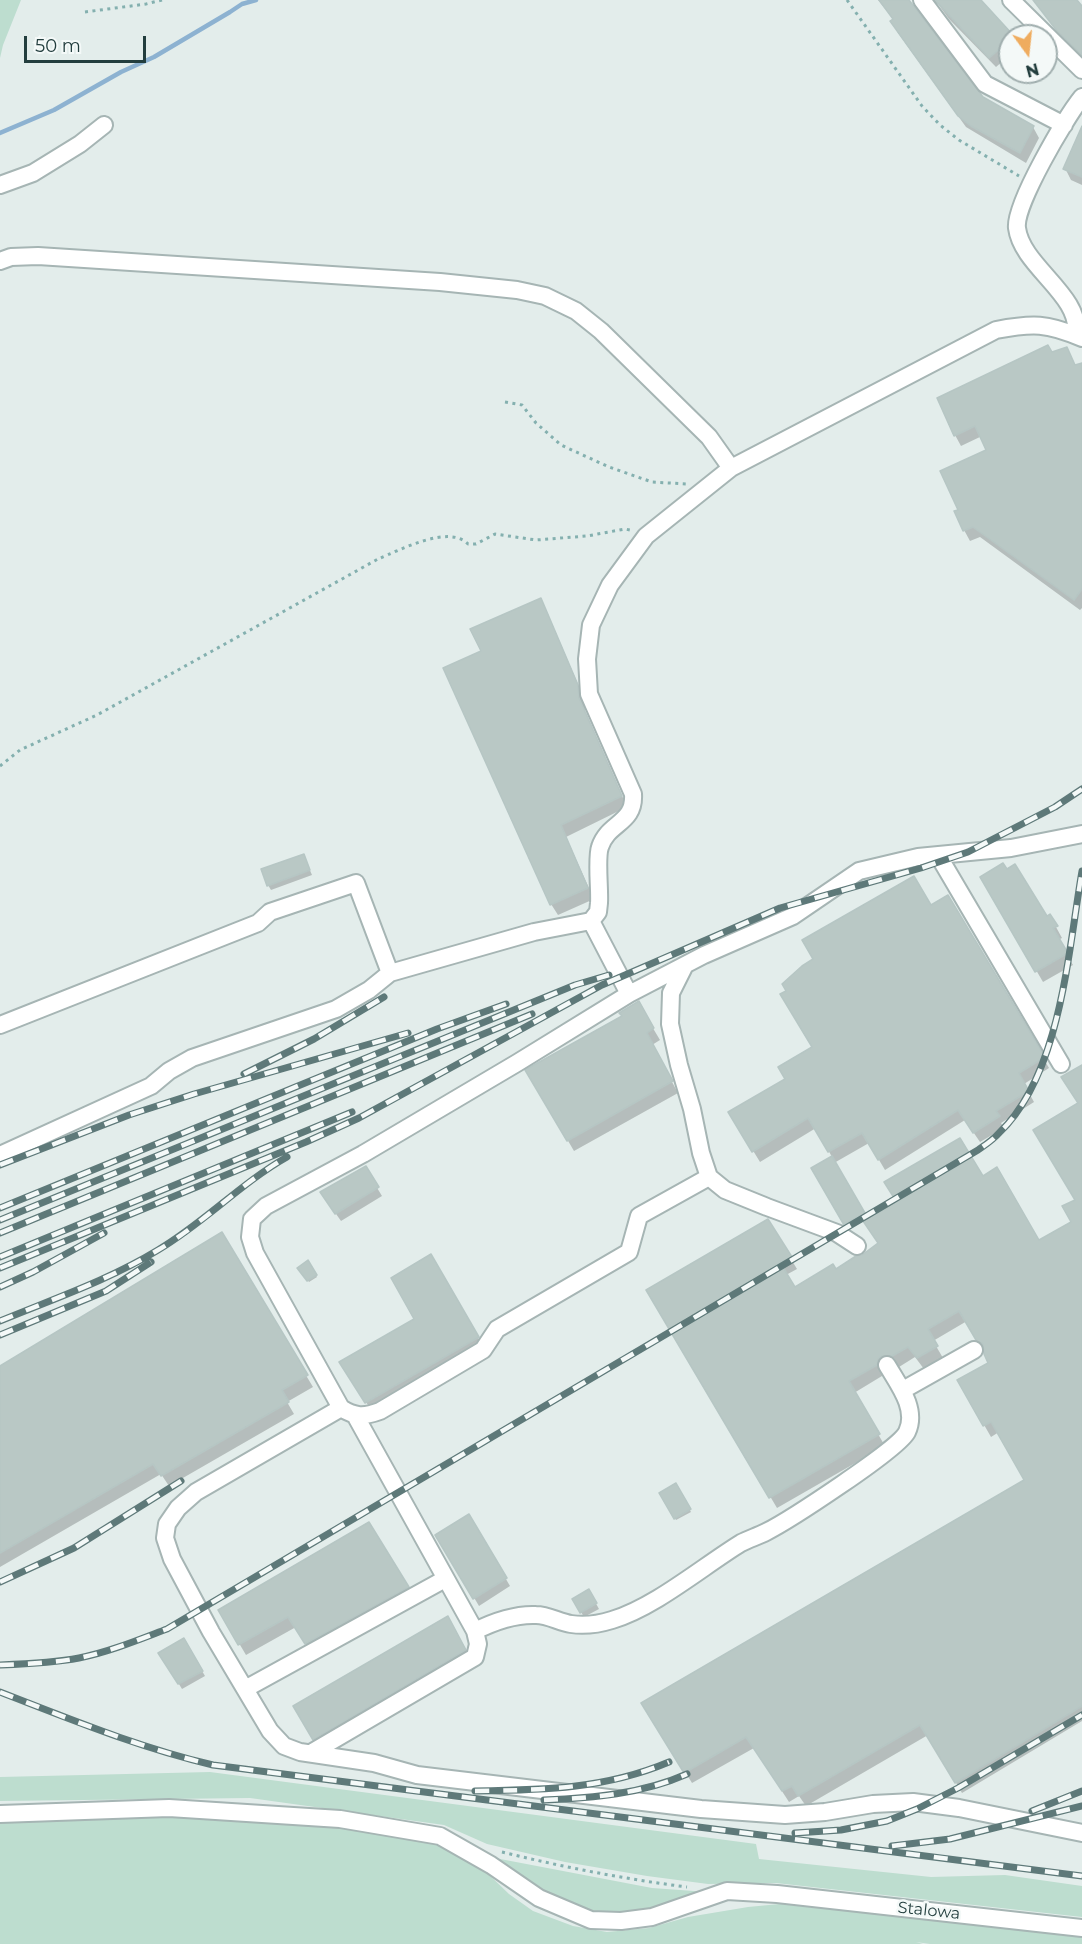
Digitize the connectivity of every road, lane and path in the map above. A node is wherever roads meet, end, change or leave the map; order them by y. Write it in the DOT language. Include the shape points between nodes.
graph roads {
  1 [pos="162,0"];
  2 [pos="847,0"];
  3 [pos="921,0"];
  4 [pos="1011,0"];
  5 [pos="86,12"];
  6 [pos="1082,70"];
  7 [pos="1082,97"];
  8 [pos="104,125"];
  9 [pos="1064,125"];
  10 [pos="1032,183"];
  11 [pos="0,185"];
  12 [pos="0,261"];
  13 [pos="1079,336"];
  14 [pos="505,402"];
  15 [pos="731,468"];
  16 [pos="712,483"];
  17 [pos="646,536"];
  18 [pos="0,766"];
  19 [pos="1082,834"];
  20 [pos="938,855"];
  21 [pos="591,921"];
  22 [pos="685,964"];
  23 [pos="390,973"];
  24 [pos="629,994"];
  25 [pos="0,1025"];
  26 [pos="1062,1064"];
  27 [pos="0,1155"];
  28 [pos="708,1177"];
  29 [pos="857,1246"];
  30 [pos="974,1350"];
  31 [pos="887,1365"];
  32 [pos="903,1390"];
  33 [pos="348,1411"];
  34 [pos="445,1579"];
  35 [pos="475,1631"];
  36 [pos="245,1689"];
  37 [pos="311,1753"];
  38 [pos="0,1814"];
  39 [pos="1082,1833"];
  40 [pos="496,1850"];
  41 [pos="693,1887"];
  42 [pos="1082,1928"];
  1 -- 5 [label="path"];
  2 -- 10 [label="path" via="940,125"];
  3 -- 9 [label="street" via="985,84"];
  4 -- 6 [label="street"];
  7 -- 9 [label="street"];
  8 -- 11 [label="street" via="33,173"];
  9 -- 10 [label="street"];
  10 -- 13 [label="street" via="1020,209 1017,231 1028,252 1071,296 1081,317"];
  12 -- 15 [label="street" via="38,256 121,261 440,282 545,296 576,311 601,331 709,437"];
  13 -- 15 [label="street" via="1054,327 1025,324 996,330"];
  14 -- 16 [label="path" via="522,405 561,445 609,467 652,482"];
  15 -- 16 [label="street"];
  16 -- 17 [label="street"];
  17 -- 18 [label="path" via="625,529 587,537 536,540 495,534 468,544 452,535 408,546 97,715 20,750"];
  17 -- 21 [label="street" via="610,585 591,625 587,659 589,694 633,794 633,806 626,818 606,834 599,849 599,903"];
  19 -- 20 [label="street" via="1011,848"];
  20 -- 22 [label="street" via="860,871 793,916"];
  20 -- 26 [label="street"];
  21 -- 23 [label="street" via="534,932"];
  21 -- 24 [label="street"];
  22 -- 24 [label="street"];
  22 -- 28 [label="street" via="671,993 670,1024"];
  23 -- 25 [label="street" via="356,884 270,912 258,923"];
  23 -- 27 [label="street" via="336,1009 192,1058 151,1086"];
  24 -- 33 [label="street" via="373,1148 266,1206 252,1219 250,1237 255,1253"];
  28 -- 29 [label="street" via="725,1190 837,1233"];
  28 -- 33 [label="street" via="639,1216 629,1252 497,1329 483,1350 380,1411 367,1416"];
  30 -- 32 [label="street"];
  31 -- 32 [label="street"];
  32 -- 35 [label="street" via="911,1410 907,1432 881,1456 767,1532 744,1542 638,1610 592,1625 536,1615 512,1617"];
  33 -- 34 [label="street"];
  33 -- 36 [label="street" via="196,1492 167,1524 165,1538 172,1559"];
  34 -- 35 [label="street"];
  34 -- 36 [label="street"];
  35 -- 37 [label="street" via="475,1657"];
  36 -- 37 [label="street" via="270,1731 284,1746"];
  37 -- 39 [label="street" via="374,1763 417,1775 701,1809 785,1815 913,1803 959,1808"];
  38 -- 42 [label="street, Stalowa" via="169,1808 340,1819 440,1836 539,1898 591,1920 652,1917 727,1892 777,1894"];
  40 -- 41 [label="path" via="563,1867"];
}
